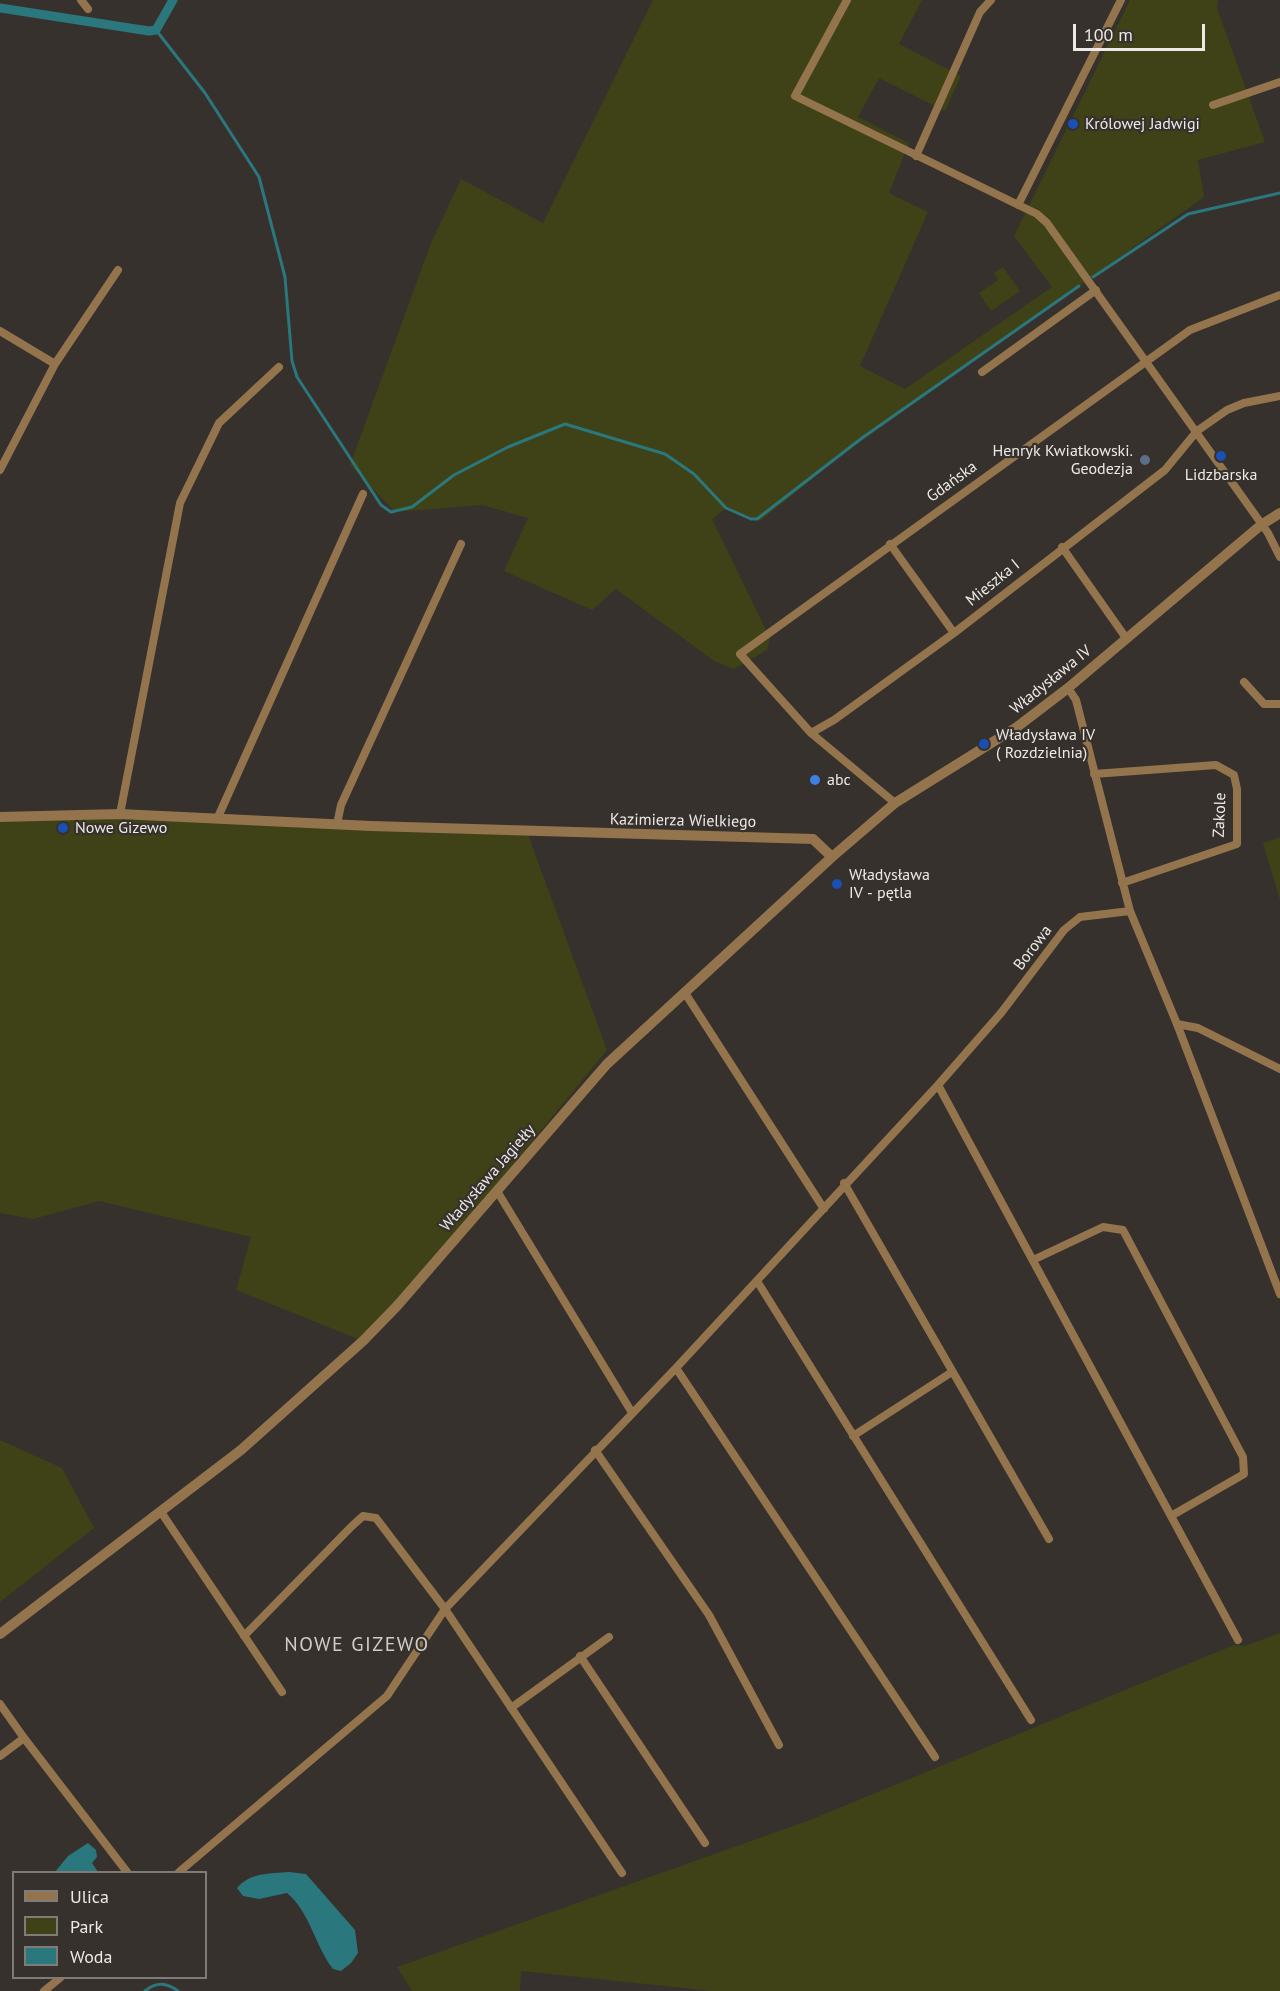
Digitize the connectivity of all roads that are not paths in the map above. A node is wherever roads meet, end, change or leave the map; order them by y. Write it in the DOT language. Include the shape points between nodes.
graph roads {
  1 [pos="81,0"];
  2 [pos="847,0"];
  3 [pos="991,0"];
  4 [pos="1121,0"];
  5 [pos="88,9"];
  6 [pos="1280,82"];
  7 [pos="1213,105"];
  8 [pos="916,156"];
  9 [pos="1018,206"];
  10 [pos="118,270"];
  11 [pos="1096,290"];
  12 [pos="1280,295"];
  13 [pos="0,331"];
  14 [pos="1147,360"];
  15 [pos="55,364"];
  16 [pos="279,366"];
  17 [pos="982,372"];
  18 [pos="1280,396"];
  19 [pos="1197,431"];
  20 [pos="0,470"];
  21 [pos="363,494"];
  22 [pos="1280,513"];
  23 [pos="1261,525"];
  24 [pos="461,544"];
  25 [pos="890,544"];
  26 [pos="1062,547"];
  27 [pos="1280,558"];
  28 [pos="954,633"];
  29 [pos="1126,638"];
  30 [pos="1244,682"];
  31 [pos="1068,688"];
  32 [pos="1280,704"];
  33 [pos="811,734"];
  34 [pos="1094,774"];
  35 [pos="896,803"];
  36 [pos="120,814"];
  37 [pos="0,817"];
  38 [pos="218,817"];
  39 [pos="337,824"];
  40 [pos="832,856"];
  41 [pos="1122,883"];
  42 [pos="1130,911"];
  43 [pos="685,993"];
  44 [pos="1177,1024"];
  45 [pos="1280,1069"];
  46 [pos="938,1085"];
  47 [pos="844,1183"];
  48 [pos="497,1191"];
  49 [pos="824,1209"];
  50 [pos="1033,1260"];
  51 [pos="757,1281"];
  52 [pos="1280,1294"];
  53 [pos="676,1368"];
  54 [pos="952,1372"];
  55 [pos="632,1411"];
  56 [pos="853,1436"];
  57 [pos="595,1450"];
  58 [pos="161,1512"];
  59 [pos="1171,1516"];
  60 [pos="1049,1539"];
  61 [pos="445,1609"];
  62 [pos="0,1634"];
  63 [pos="244,1636"];
  64 [pos="609,1637"];
  65 [pos="1238,1640"];
  66 [pos="580,1656"];
  67 [pos="282,1692"];
  68 [pos="0,1704"];
  69 [pos="511,1708"];
  70 [pos="1031,1720"];
  71 [pos="24,1738"];
  72 [pos="779,1745"];
  73 [pos="0,1756"];
  74 [pos="935,1757"];
  75 [pos="705,1843"];
  76 [pos="126,1871"];
  77 [pos="179,1871"];
  78 [pos="622,1873"];
  79 [pos="58,1979"];
  80 [pos="44,1991"];
  1 -- 5 [label="street"];
  2 -- 8 [label="street" via="795,96"];
  3 -- 8 [label="street" via="980,12"];
  4 -- 9 [label="street"];
  6 -- 7 [label="street"];
  8 -- 9 [label="street"];
  9 -- 11 [label="street" via="1037,214 1047,224"];
  10 -- 15 [label="street"];
  11 -- 14 [label="street"];
  11 -- 17 [label="street"];
  12 -- 14 [label="street, Gdańska" via="1190,330"];
  13 -- 15 [label="street"];
  14 -- 19 [label="street"];
  14 -- 25 [label="street, Gdańska"];
  15 -- 20 [label="street"];
  16 -- 36 [label="street" via="219,423 180,503"];
  18 -- 19 [label="street, Mieszka I" via="1236,406"];
  19 -- 23 [label="street"];
  19 -- 26 [label="street, Mieszka I" via="1165,470"];
  21 -- 38 [label="street"];
  22 -- 23 [label="street, Władysława IV"];
  23 -- 27 [label="street"];
  23 -- 29 [label="street, Władysława IV"];
  24 -- 39 [label="street" via="341,805"];
  25 -- 28 [label="street"];
  25 -- 33 [label="street, Gdańska" via="740,654"];
  26 -- 28 [label="street, Mieszka I"];
  26 -- 29 [label="street"];
  28 -- 33 [label="street, Mieszka I"];
  29 -- 31 [label="street, Władysława IV"];
  30 -- 32 [label="street" via="1264,704"];
  31 -- 34 [label="street" via="1076,700"];
  31 -- 35 [label="street, Władysława IV" via="1017,727"];
  33 -- 35 [label="street"];
  34 -- 41 [label="street"];
  34 -- 41 [label="street, Zakole" via="1216,765 1233,775 1237,789 1237,844"];
  35 -- 40 [label="street, Władysława IV"];
  36 -- 37 [label="street, Kazimierza Wielkiego"];
  36 -- 38 [label="street, Kazimierza Wielkiego"];
  38 -- 39 [label="street, Kazimierza Wielkiego"];
  39 -- 40 [label="street, Kazimierza Wielkiego" via="813,839"];
  40 -- 43 [label="street, Władysława Jagiełły"];
  41 -- 42 [label="street"];
  42 -- 44 [label="street"];
  42 -- 46 [label="street, Borowa" via="1080,917 1064,930 1001,1013"];
  43 -- 48 [label="street, Władysława Jagiełły" via="607,1064"];
  43 -- 49 [label="street"];
  44 -- 45 [label="street" via="1197,1028"];
  44 -- 52 [label="street"];
  46 -- 47 [label="street, Borowa"];
  46 -- 50 [label="street"];
  47 -- 49 [label="street, Borowa"];
  47 -- 54 [label="street"];
  48 -- 55 [label="street"];
  48 -- 58 [label="street, Władysława Jagiełły" via="363,1341 241,1450"];
  49 -- 51 [label="street, Borowa"];
  50 -- 59 [label="street"];
  50 -- 59 [label="street" via="1103,1227 1123,1230 1141,1263 1243,1457 1244,1474"];
  51 -- 53 [label="street, Borowa"];
  51 -- 56 [label="street"];
  53 -- 55 [label="street, Borowa"];
  53 -- 74 [label="street"];
  54 -- 56 [label="street"];
  54 -- 60 [label="street"];
  55 -- 57 [label="street, Borowa"];
  56 -- 70 [label="street"];
  57 -- 61 [label="street, Borowa"];
  57 -- 72 [label="street" via="709,1615"];
  58 -- 62 [label="street, Władysława Jagiełły"];
  58 -- 63 [label="street"];
  59 -- 65 [label="street"];
  61 -- 63 [label="street" via="376,1518 363,1516"];
  61 -- 69 [label="street"];
  61 -- 77 [label="street, Borowa" via="387,1696 374,1709"];
  63 -- 67 [label="street"];
  64 -- 66 [label="street"];
  66 -- 69 [label="street"];
  66 -- 75 [label="street"];
  68 -- 71 [label="street"];
  69 -- 78 [label="street"];
  71 -- 73 [label="street"];
  71 -- 76 [label="street"];
  79 -- 80 [label="street"];
}
